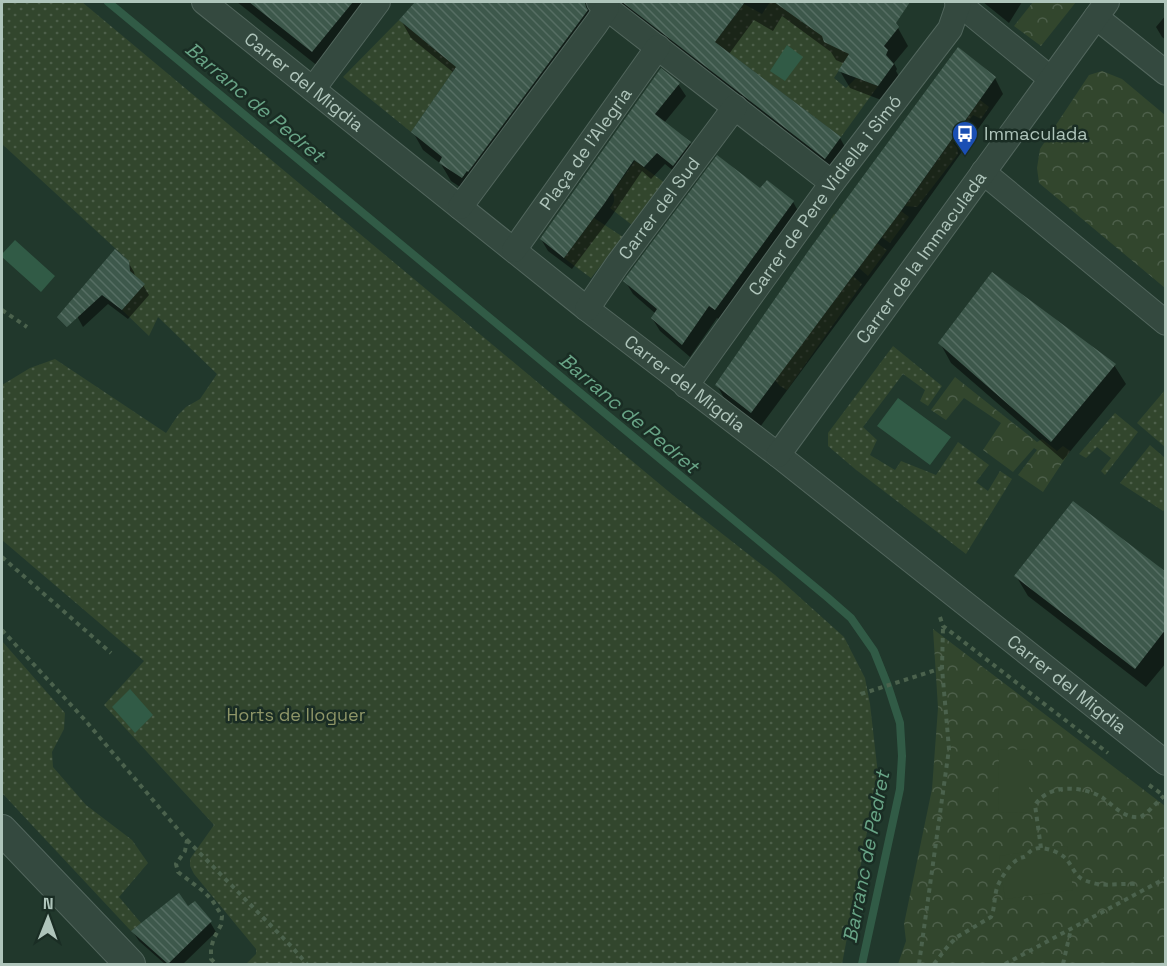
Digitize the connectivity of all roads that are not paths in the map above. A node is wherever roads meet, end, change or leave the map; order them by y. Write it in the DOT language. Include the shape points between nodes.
graph roads {
  1 [pos="204,2"];
  2 [pos="378,2"];
  3 [pos="958,2"];
  4 [pos="603,4"];
  5 [pos="1102,9"];
  6 [pos="658,47"];
  7 [pos="1166,73"];
  8 [pos="1051,79"];
  9 [pos="313,89"];
  10 [pos="735,107"];
  11 [pos="983,172"];
  12 [pos="832,183"];
  13 [pos="460,207"];
  14 [pos="514,250"];
  15 [pos="587,309"];
  16 [pos="1166,323"];
  17 [pos="686,386"];
  18 [pos="778,455"];
  19 [pos="1165,761"];
  20 [pos="2,830"];
  21 [pos="130,964"];
  1 -- 9 [label="street, Carrer del Migdia"];
  2 -- 9 [label="street"];
  3 -- 8 [label="street"];
  3 -- 12 [label="street, Carrer de Pere Vidiella i Simó" via="950,29"];
  4 -- 6 [label="street"];
  4 -- 13 [label="street" via="596,24"];
  5 -- 7 [label="street"];
  5 -- 8 [label="street, Carrer de la Immaculada"];
  6 -- 10 [label="street"];
  6 -- 14 [label="street, Plaça de l'Alegria"];
  8 -- 11 [label="street, Carrer de la Immaculada"];
  9 -- 13 [label="street, Carrer del Migdia"];
  10 -- 12 [label="street"];
  10 -- 15 [label="street, Carrer del Sud"];
  11 -- 16 [label="street"];
  11 -- 18 [label="street, Carrer de la Immaculada"];
  12 -- 17 [label="street, Carrer de Pere Vidiella i Simó"];
  13 -- 14 [label="street, Carrer del Migdia"];
  14 -- 15 [label="street, Carrer del Migdia"];
  15 -- 17 [label="street, Carrer del Migdia"];
  17 -- 18 [label="street, Carrer del Migdia"];
  18 -- 19 [label="street, Carrer del Migdia"];
  20 -- 21 [label="street"];
}
